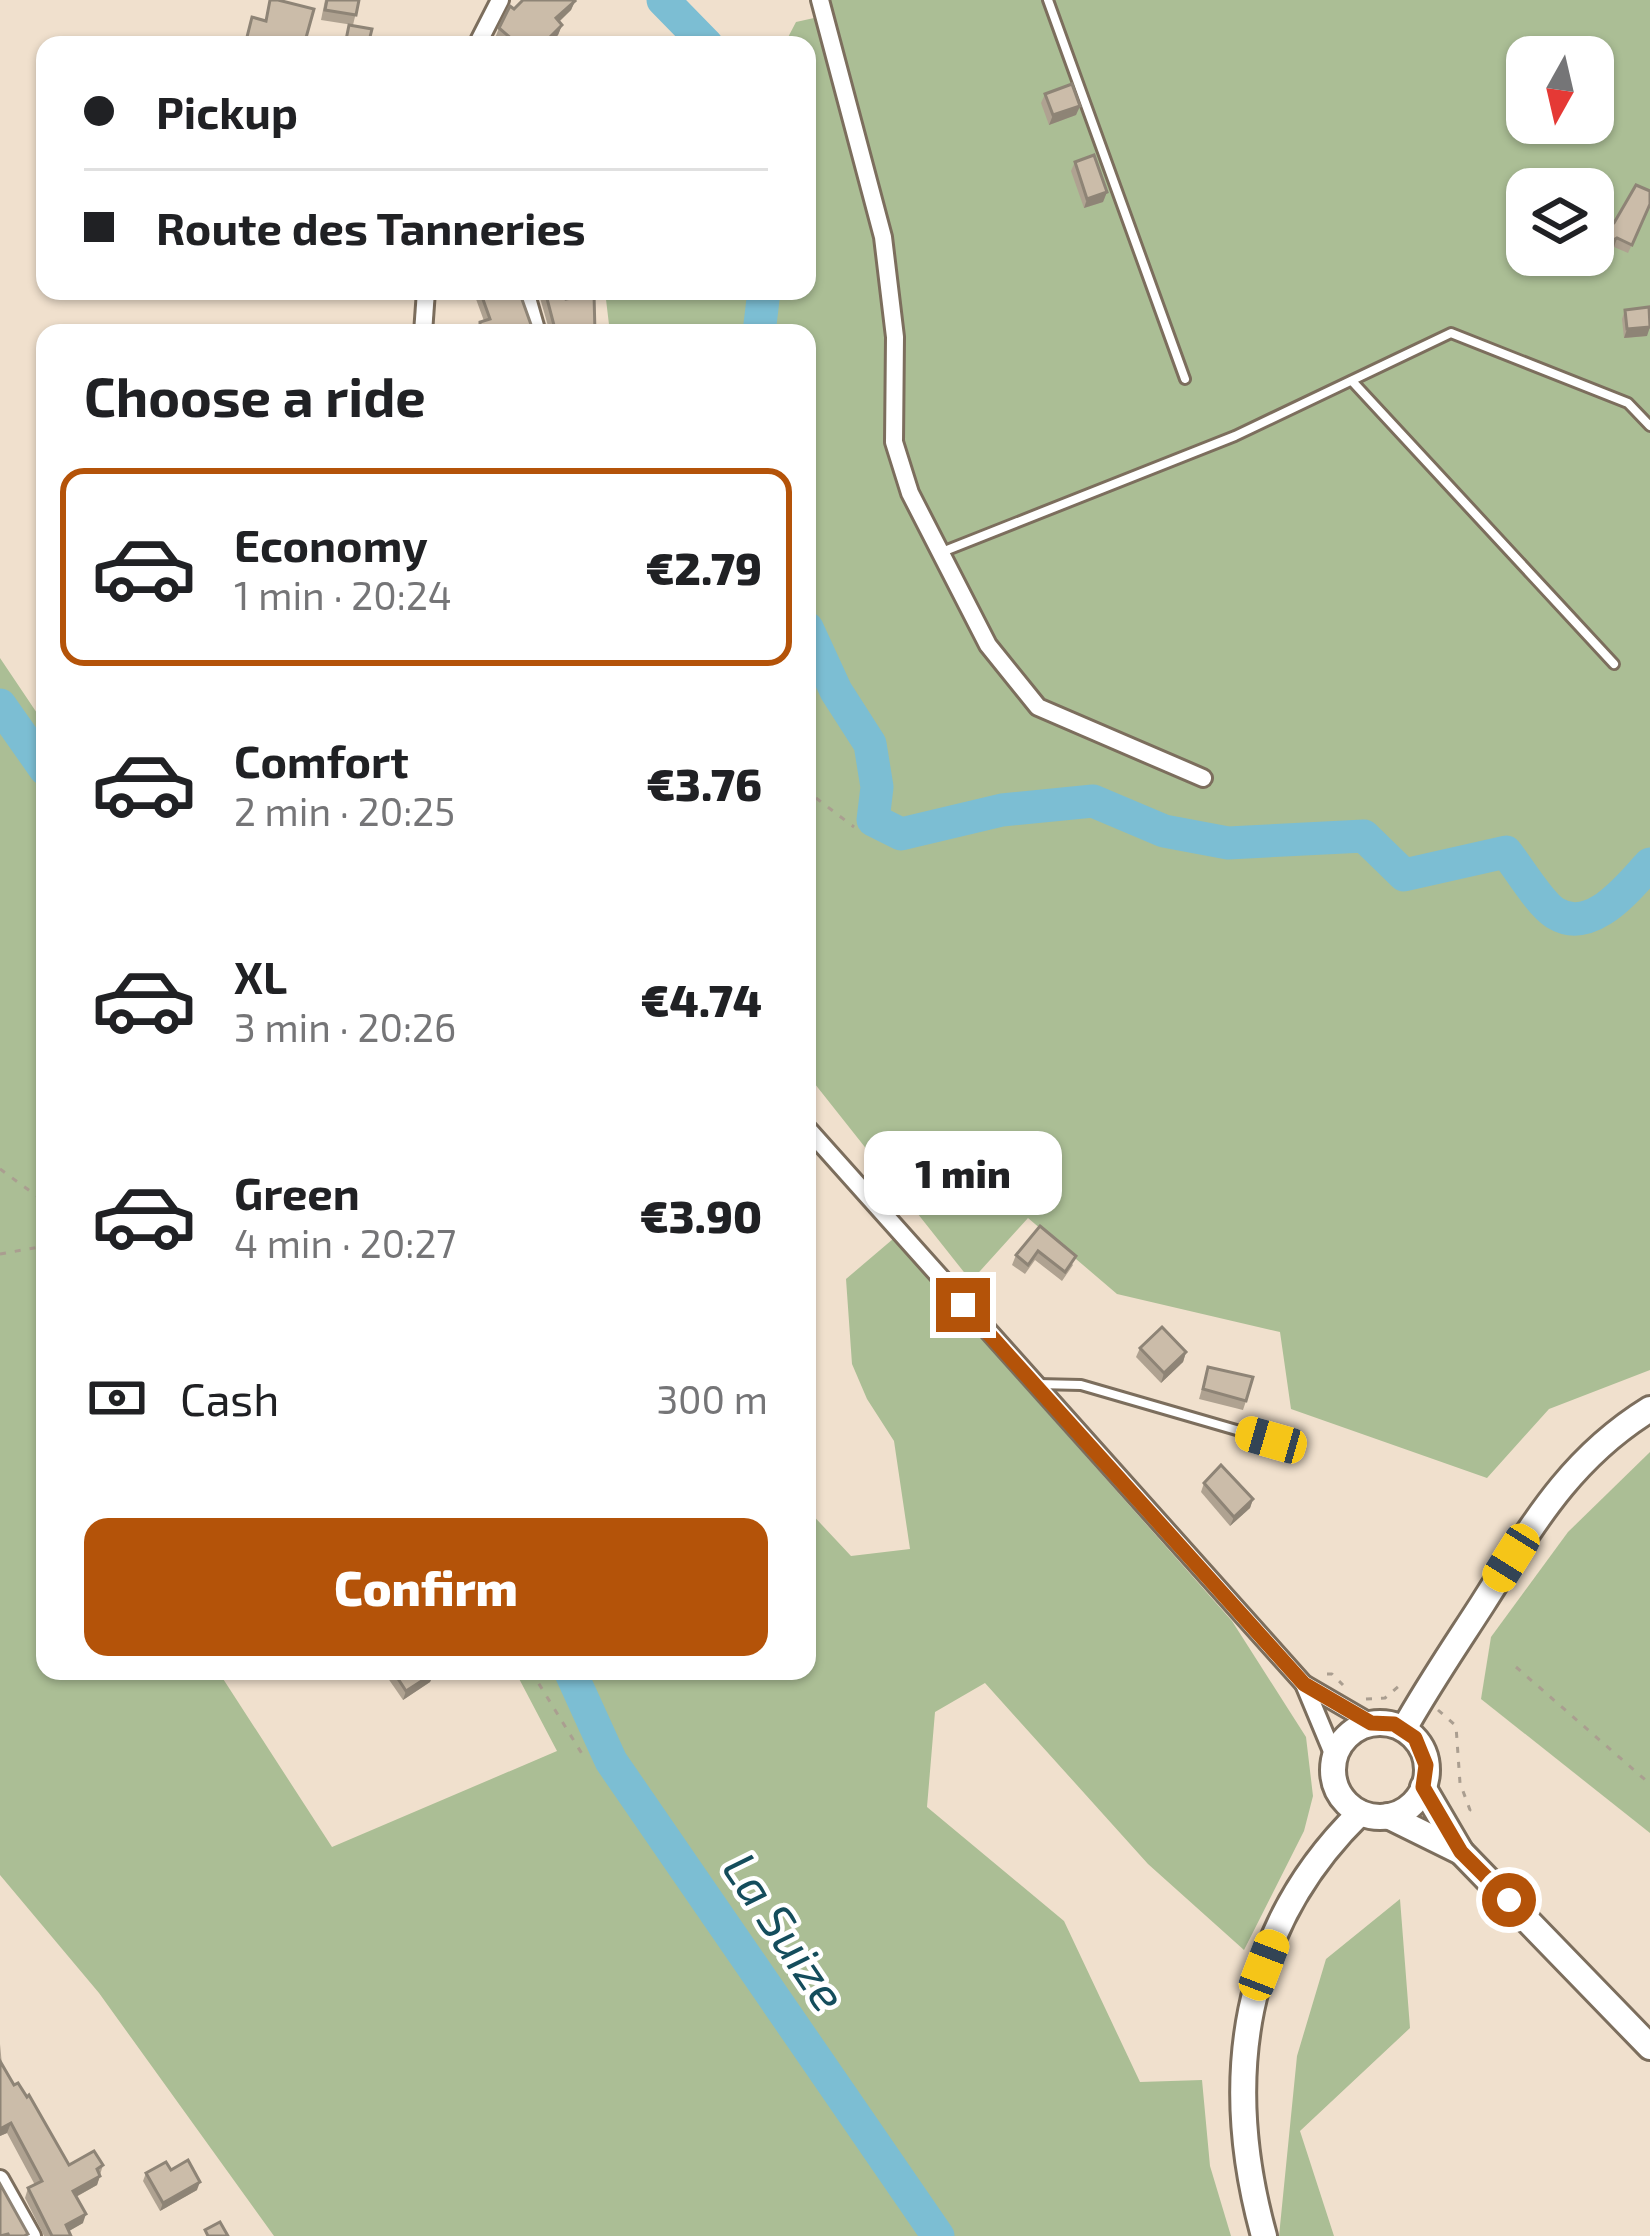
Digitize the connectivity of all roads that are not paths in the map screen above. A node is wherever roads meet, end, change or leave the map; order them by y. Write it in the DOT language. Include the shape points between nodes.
graph roads {
  1 [pos="500,0"];
  2 [pos="820,0"];
  3 [pos="1048,0"];
  4 [pos="482,36"];
  5 [pos="1185,379"];
  6 [pos="1352,381"];
  7 [pos="1650,426"];
  8 [pos="941,553"];
  9 [pos="1614,664"];
  10 [pos="1203,778"];
  11 [pos="816,1138"];
  12 [pos="1035,1384"];
  13 [pos="1650,1409"];
  14 [pos="1271,1440"];
  15 [pos="1304,1684"];
  16 [pos="1371,1723"];
  17 [pos="1404,1729"];
  18 [pos="1334,1756"];
  19 [pos="1423,1787"];
  20 [pos="1360,1813"];
  21 [pos="1388,1816"];
  22 [pos="1461,1852"];
  23 [pos="1650,2047"];
  24 [pos="0,2179"];
  25 [pos="32,2236"];
  26 [pos="1264,2236"];
  1 -- 4 [label="street"];
  2 -- 8 [label="street" via="883,237 895,337 895,442 910,494"];
  3 -- 5 [label="lane"];
  6 -- 7 [label="lane" via="1450,333 1628,403"];
  6 -- 8 [label="lane"];
  6 -- 9 [label="lane"];
  8 -- 10 [label="street" via="988,644 1038,707"];
  11 -- 12 [label="street"];
  12 -- 14 [label="lane" via="1081,1385"];
  12 -- 15 [label="street"];
  13 -- 17 [label="main road" via="1570,1474"];
  15 -- 16 [label="street"];
  15 -- 18 [label="street"];
  16 -- 17 [label="main road"];
  16 -- 18 [label="main road" via="1348,1734"];
  17 -- 19 [label="main road" via="1423,1750"];
  18 -- 20 [label="main road" via="1340,1795"];
  19 -- 21 [label="main road" via="1412,1804"];
  19 -- 22 [label="main road"];
  20 -- 21 [label="main road"];
  20 -- 26 [label="main road" via="1306,1880 1254,1991 1241,2055 1243,2119"];
  21 -- 22 [label="main road"];
  22 -- 23 [label="main road"];
  24 -- 25 [label="street"];
}
